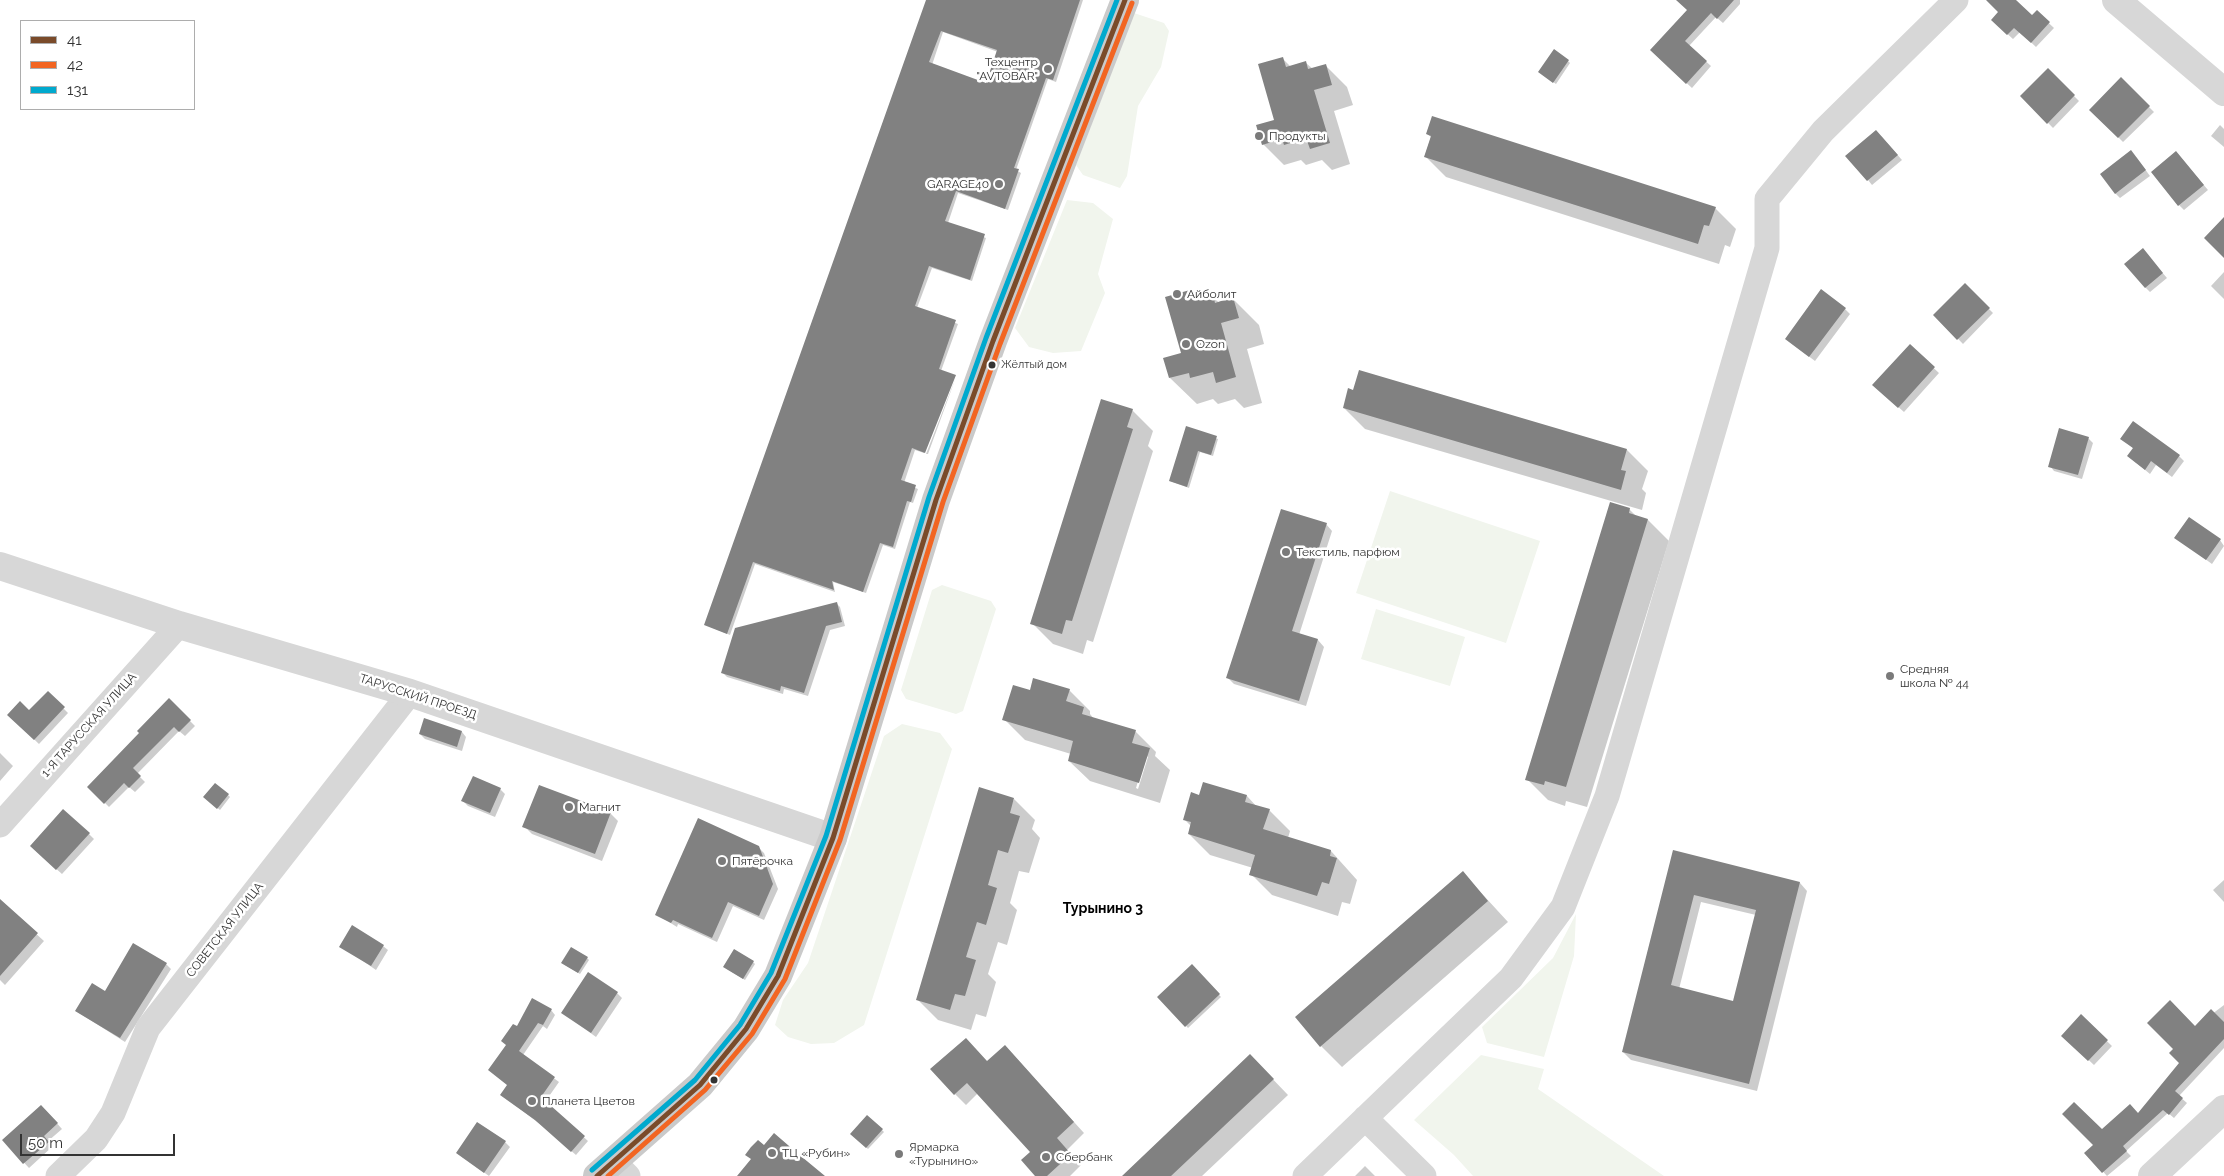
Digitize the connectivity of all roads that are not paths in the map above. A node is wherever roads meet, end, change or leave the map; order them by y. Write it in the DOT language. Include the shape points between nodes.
graph roads {
  1 [pos="1125,0"];
  2 [pos="1956,0"];
  3 [pos="2116,0"];
  4 [pos="2224,92"];
  5 [pos="0,566"];
  6 [pos="179,625"];
  7 [pos="410,693"];
  8 [pos="0,825"];
  9 [pos="833,838"];
  10 [pos="2224,1109"];
  11 [pos="1365,1118"];
  12 [pos="613,1171"];
  13 [pos="58,1176"];
  14 [pos="1305,1176"];
  15 [pos="1424,1176"];
  16 [pos="2152,1176"];
  1 -- 9 [label="main road" via="992,341 936,500"];
  2 -- 11 [label="street" via="1823,131 1767,199 1766,248 1607,796 1563,907 1511,978"];
  3 -- 4 [label="street"];
  5 -- 6 [label="street, ТАРУССКИЙ ПРОЕЗД"];
  6 -- 7 [label="street, ТАРУССКИЙ ПРОЕЗД"];
  6 -- 8 [label="street, 1-Я ТАРУССКАЯ УЛИЦА"];
  7 -- 9 [label="street, ТАРУССКИЙ ПРОЕЗД"];
  7 -- 13 [label="street, СОВЕТСКАЯ УЛИЦА" via="148,1028 113,1113 96,1138"];
  9 -- 12 [label="main road" via="778,976 746,1029 700,1084"];
  10 -- 16 [label="street"];
  11 -- 14 [label="street"];
  11 -- 15 [label="street"];
}
